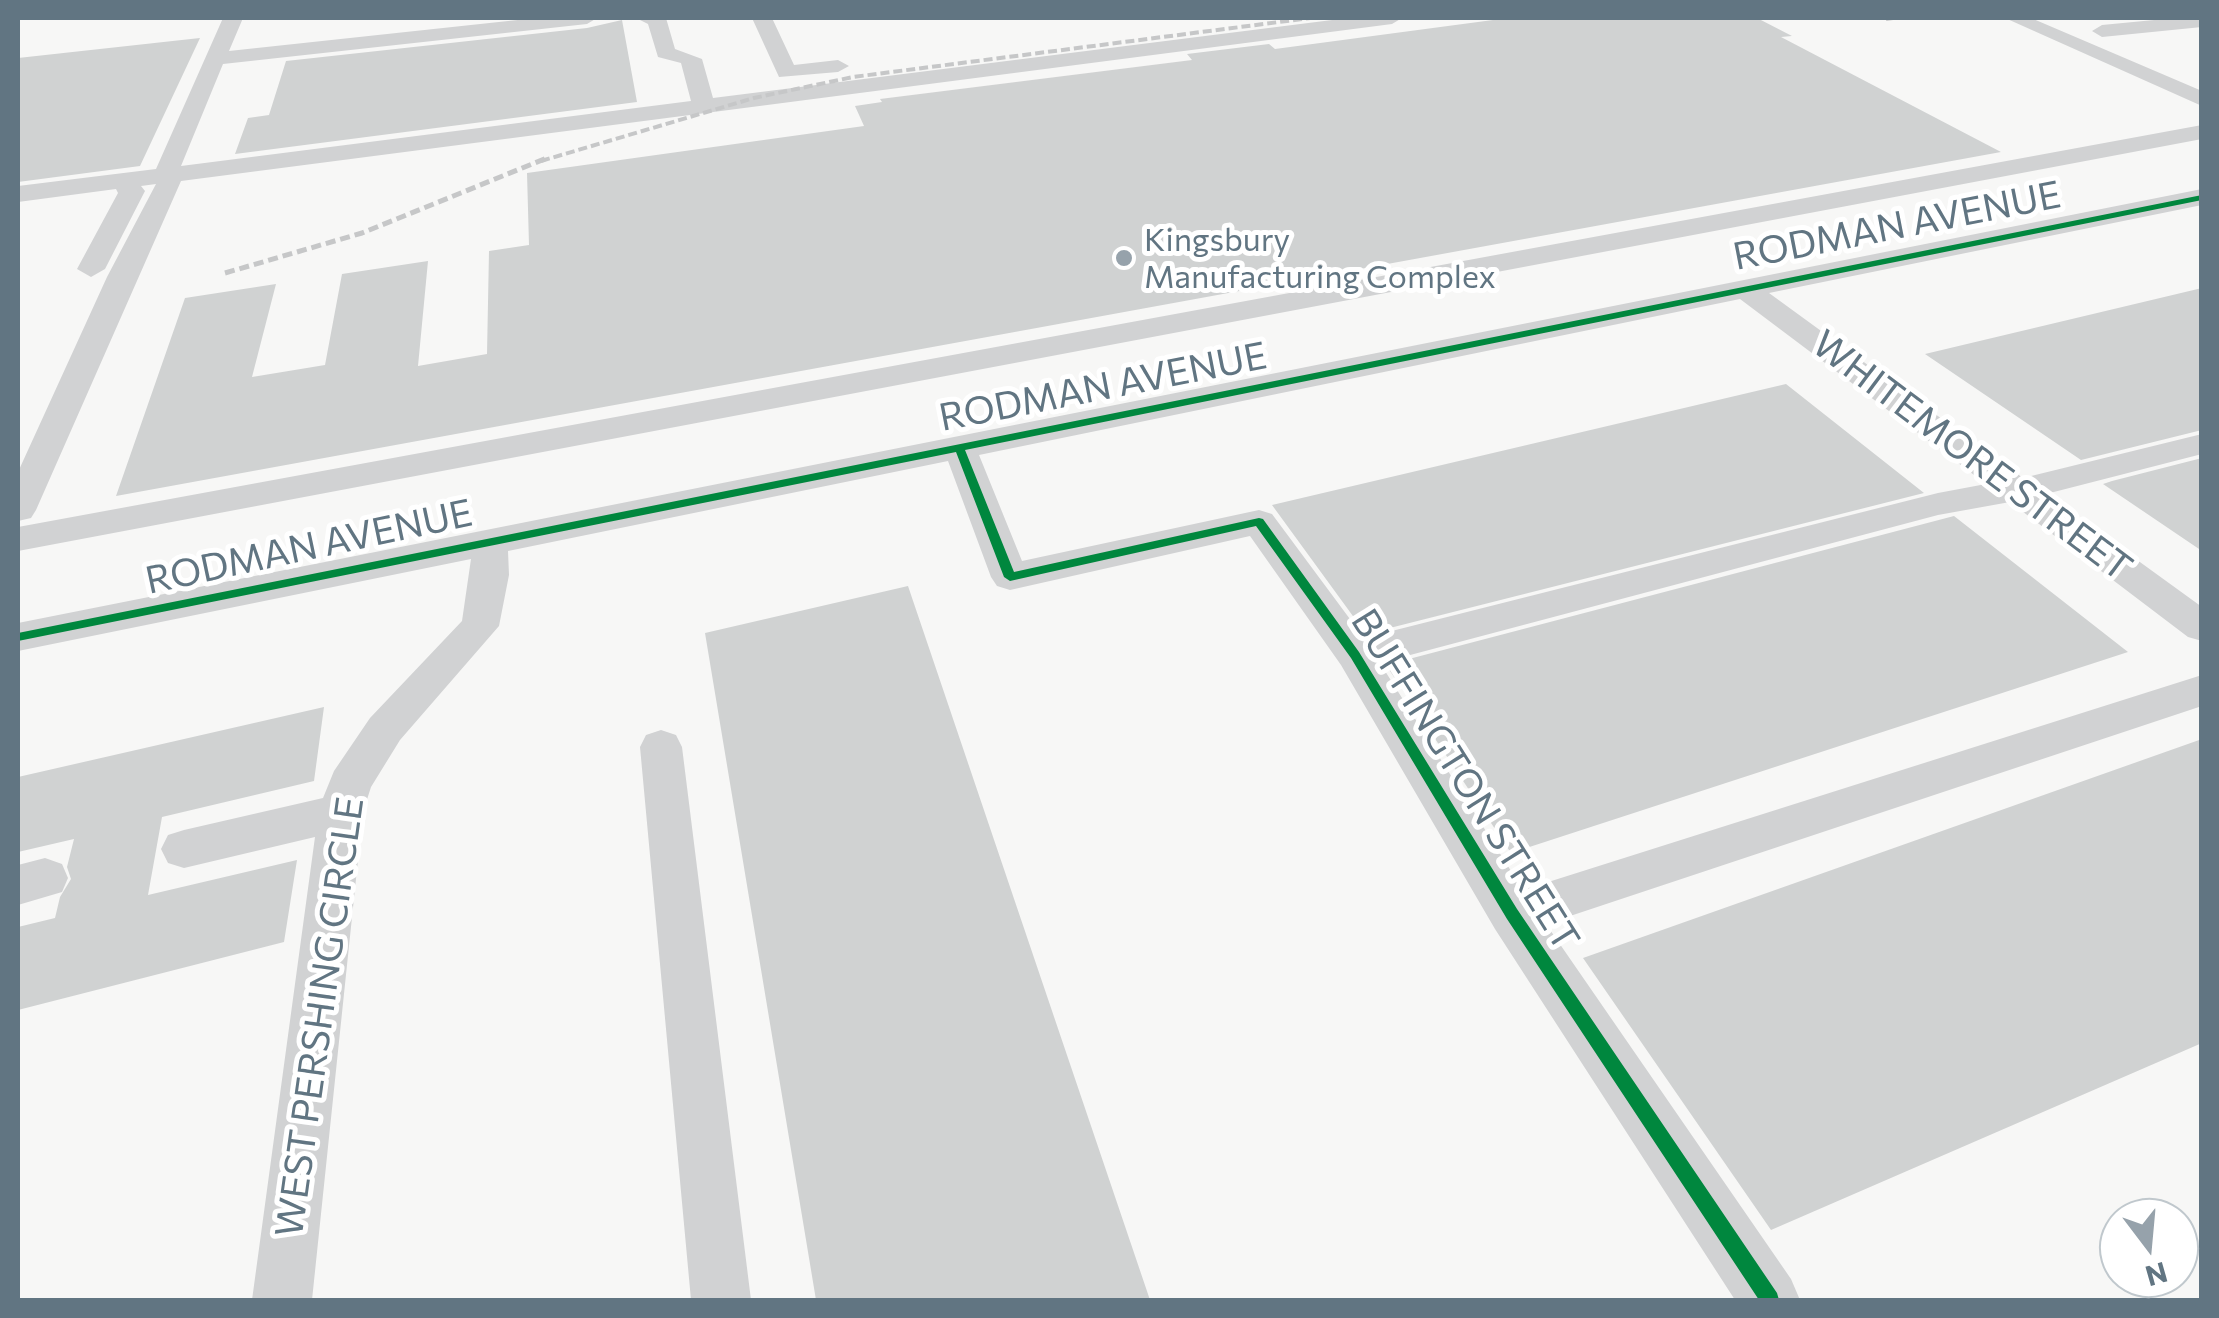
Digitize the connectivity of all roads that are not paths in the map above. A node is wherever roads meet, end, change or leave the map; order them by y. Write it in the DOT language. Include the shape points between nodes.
graph roads {
  1 [pos="233,18"];
  2 [pos="587,18"];
  3 [pos="646,18"];
  4 [pos="762,18"];
  5 [pos="1392,18"];
  6 [pos="2064,20"];
  7 [pos="2185,20"];
  8 [pos="2024,21"];
  9 [pos="2102,31"];
  10 [pos="1172,47"];
  11 [pos="214,59"];
  12 [pos="787,72"];
  13 [pos="796,95"];
  14 [pos="2202,99"];
  15 [pos="704,107"];
  16 [pos="2202,132"];
  17 [pos="168,174"];
  18 [pos="126,187"];
  19 [pos="18,194"];
  20 [pos="2202,197"];
  21 [pos="91,270"];
  22 [pos="1741,286"];
  23 [pos="2202,444"];
  24 [pos="958,447"];
  25 [pos="2018,490"];
  26 [pos="18,510"];
  27 [pos="18,539"];
  28 [pos="489,541"];
  29 [pos="2202,627"];
  30 [pos="18,637"];
  31 [pos="1354,655"];
  32 [pos="2202,690"];
  33 [pos="660,748"];
  34 [pos="340,812"];
  35 [pos="184,849"];
  36 [pos="1512,914"];
  37 [pos="282,1300"];
  38 [pos="720,1300"];
  39 [pos="1770,1300"];
  1 -- 11 [label="street"];
  2 -- 11 [label="street"];
  3 -- 15 [label="street" via="657,19 664,53 691,60"];
  4 -- 12 [label="street"];
  5 -- 10 [label="street"];
  6 -- 8 [label="street"];
  7 -- 9 [label="street"];
  8 -- 14 [label="street"];
  10 -- 12 [label="street" via="1154,27"];
  10 -- 13 [label="street"];
  11 -- 17 [label="street"];
  12 -- 13 [label="street"];
  13 -- 15 [label="street"];
  15 -- 17 [label="street"];
  16 -- 27 [label="street"];
  17 -- 19 [label="street"];
  17 -- 26 [label="street" via="168,188"];
  18 -- 21 [label="street" via="132,191"];
  20 -- 22 [label="street, RODMAN AVENUE"];
  22 -- 24 [label="street, RODMAN AVENUE"];
  22 -- 25 [label="street, WHITEMORE STREET"];
  23 -- 25 [label="street"];
  24 -- 28 [label="street, RODMAN AVENUE"];
  24 -- 31 [label="street, BUFFINGTON STREET" via="1010,577 1259,522"];
  25 -- 29 [label="street, WHITEMORE STREET"];
  25 -- 31 [label="street" via="1938,504"];
  28 -- 30 [label="street, RODMAN AVENUE"];
  28 -- 34 [label="street, WEST PERSHING CIRCLE" via="480,626 385,730 350,783"];
  31 -- 36 [label="street, BUFFINGTON STREET"];
  32 -- 36 [label="street"];
  33 -- 38 [label="street"];
  34 -- 35 [label="street"];
  34 -- 37 [label="street, WEST PERSHING CIRCLE"];
  36 -- 39 [label="street, BUFFINGTON STREET"];
}
